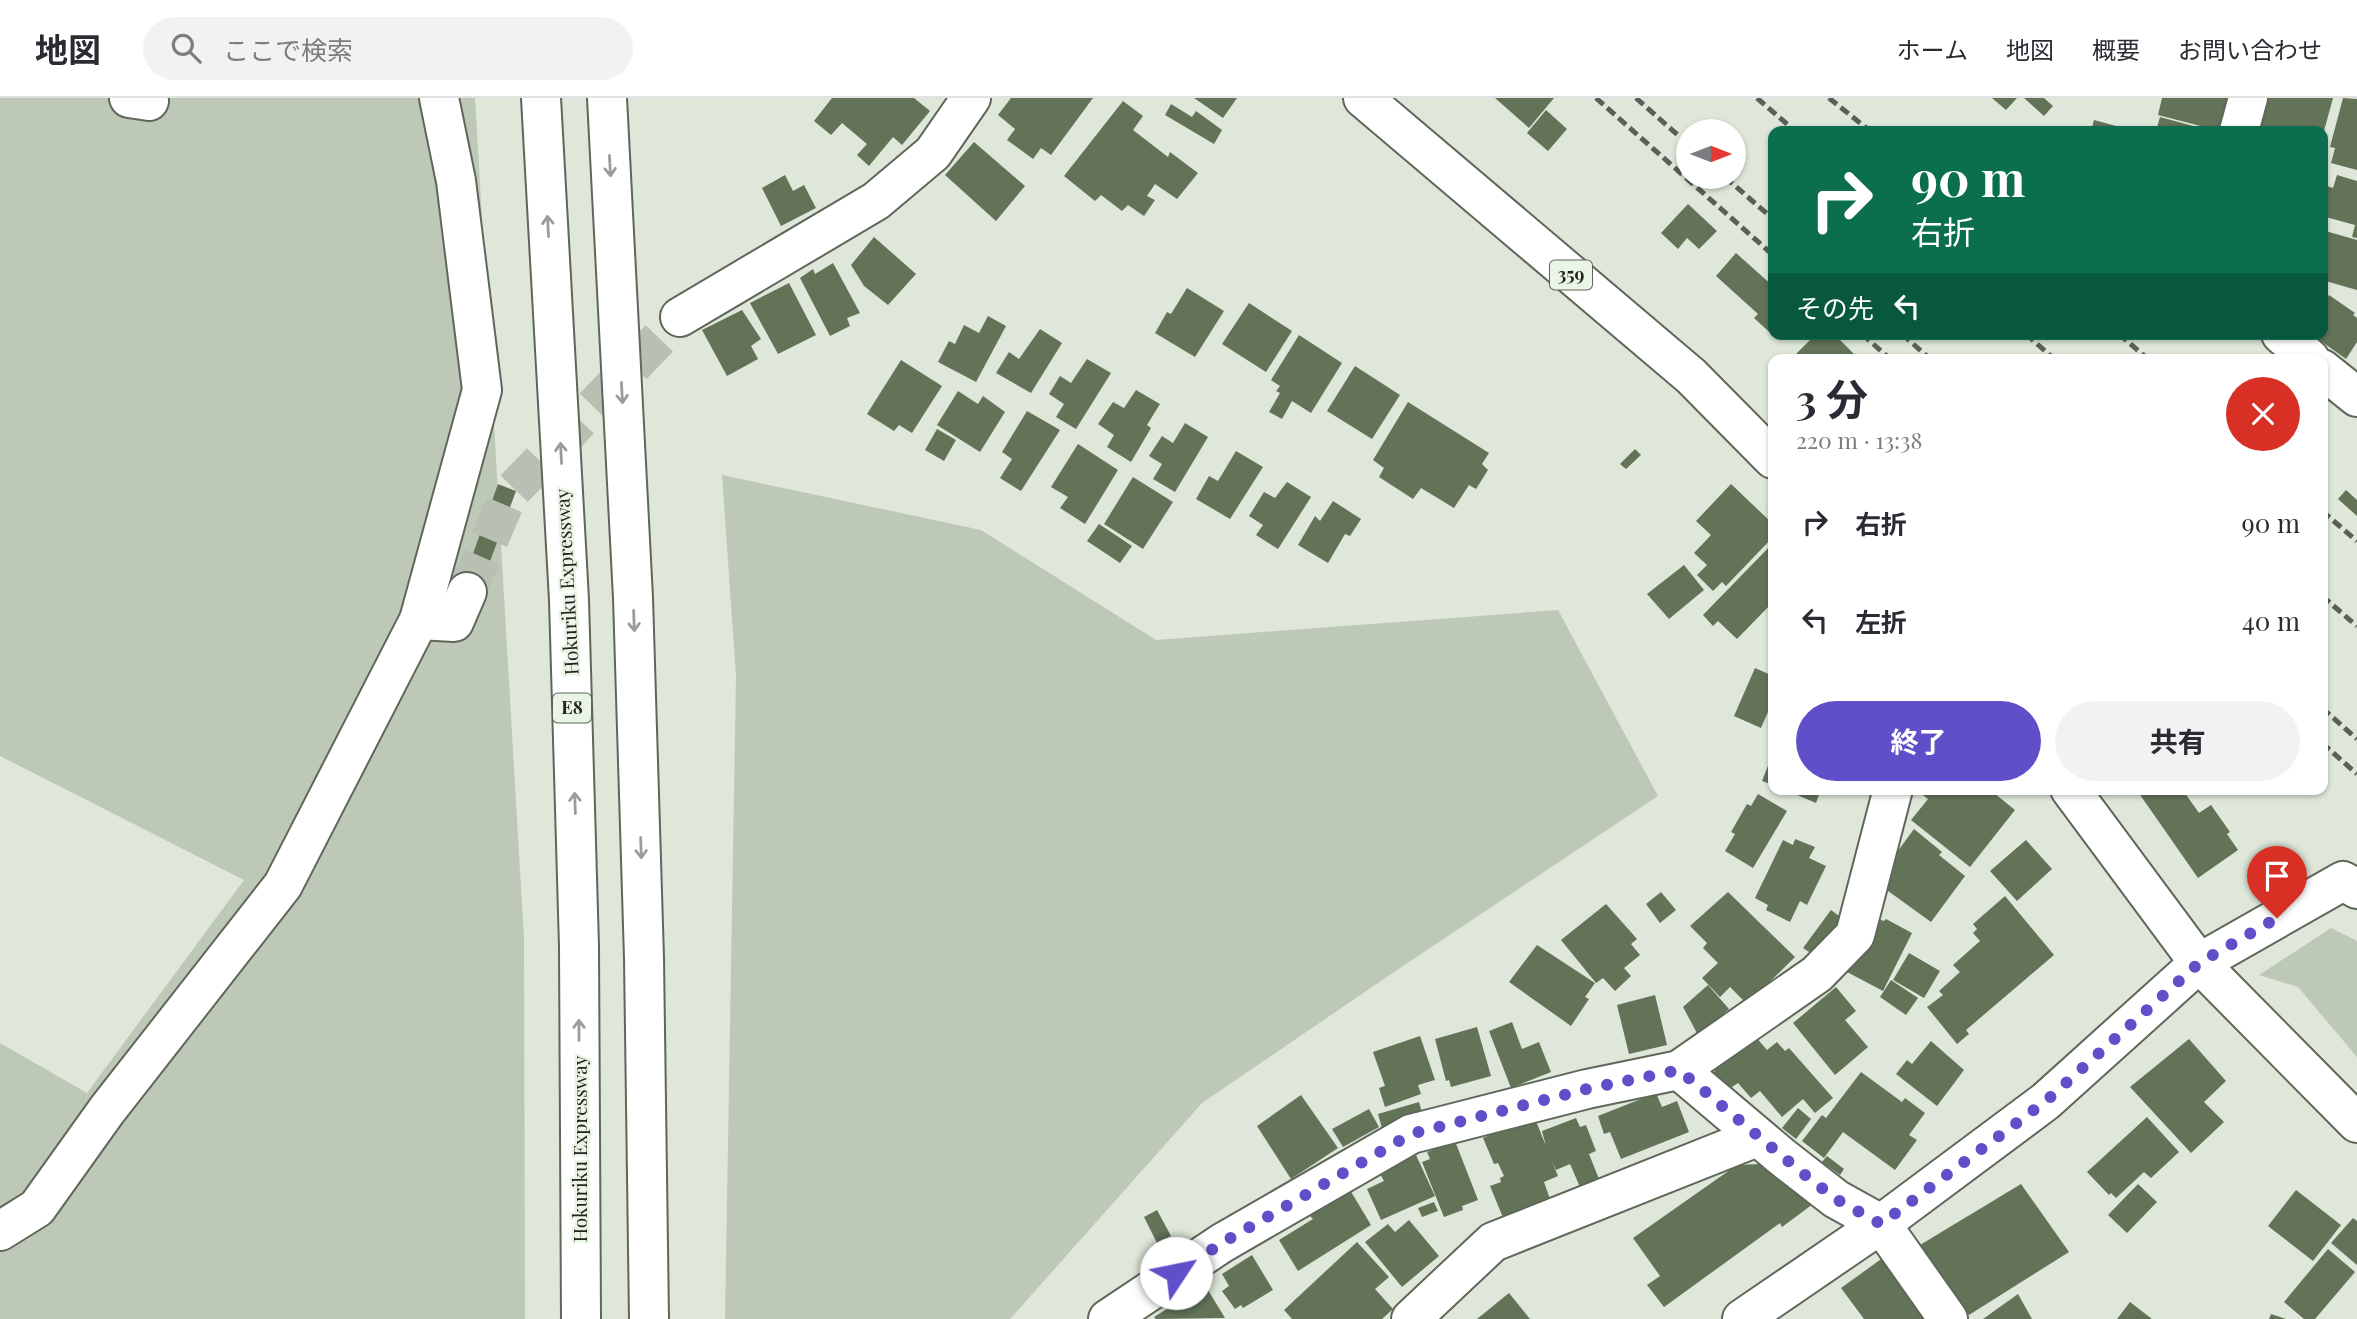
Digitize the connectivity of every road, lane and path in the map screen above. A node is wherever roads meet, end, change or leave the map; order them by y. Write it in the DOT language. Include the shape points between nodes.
graph roads {
  1 [pos="439,98"];
  2 [pos="541,98"];
  3 [pos="607,98"];
  4 [pos="971,98"];
  5 [pos="1363,98"];
  6 [pos="2248,98"];
  7 [pos="2240,126"];
  8 [pos="680,317"];
  9 [pos="2288,340"];
  10 [pos="2304,354"];
  11 [pos="2328,374"];
  12 [pos="2357,397"];
  13 [pos="1768,454"];
  14 [pos="467,592"];
  15 [pos="419,620"];
  16 [pos="1891,795"];
  17 [pos="2074,795"];
  18 [pos="2357,889"];
  19 [pos="2199,963"];
  20 [pos="1679,1070"];
  21 [pos="2357,1123"];
  22 [pos="1757,1137"];
  23 [pos="1881,1224"];
  24 [pos="0,1231"];
  25 [pos="581,1319"];
  26 [pos="649,1319"];
  27 [pos="1108,1319"];
  28 [pos="1411,1319"];
  29 [pos="1742,1319"];
  30 [pos="1948,1319"];
  1 -- 15 [label="main road" via="456,181 482,390"];
  25 -- 2 [label="main road, Hokuriku Expressway / E8, one-way" via="579,947 569,600"];
  3 -- 26 [label="main road, one-way" via="633,598"];
  4 -- 8 [label="main road" via="933,153 876,201"];
  5 -- 13 [label="main road, 359" via="1691,376"];
  6 -- 7 [label="main road"];
  9 -- 10 [label="main road"];
  11 -- 12 [label="main road"];
  14 -- 15 [label="main road" via="454,622"];
  15 -- 24 [label="main road" via="284,885 107,1110 37,1208"];
  16 -- 20 [label="main road" via="1854,935 1817,974"];
  17 -- 19 [label="main road"];
  18 -- 19 [label="main road" via="2343,881"];
  19 -- 21 [label="main road"];
  19 -- 23 [label="main road" via="2046,1101"];
  20 -- 22 [label="main road"];
  20 -- 27 [label="main road" via="1411,1134 1222,1243"];
  22 -- 23 [label="main road" via="1836,1199"];
  22 -- 28 [label="main road" via="1493,1242"];
  23 -- 29 [label="main road"];
  23 -- 30 [label="main road"];
}
